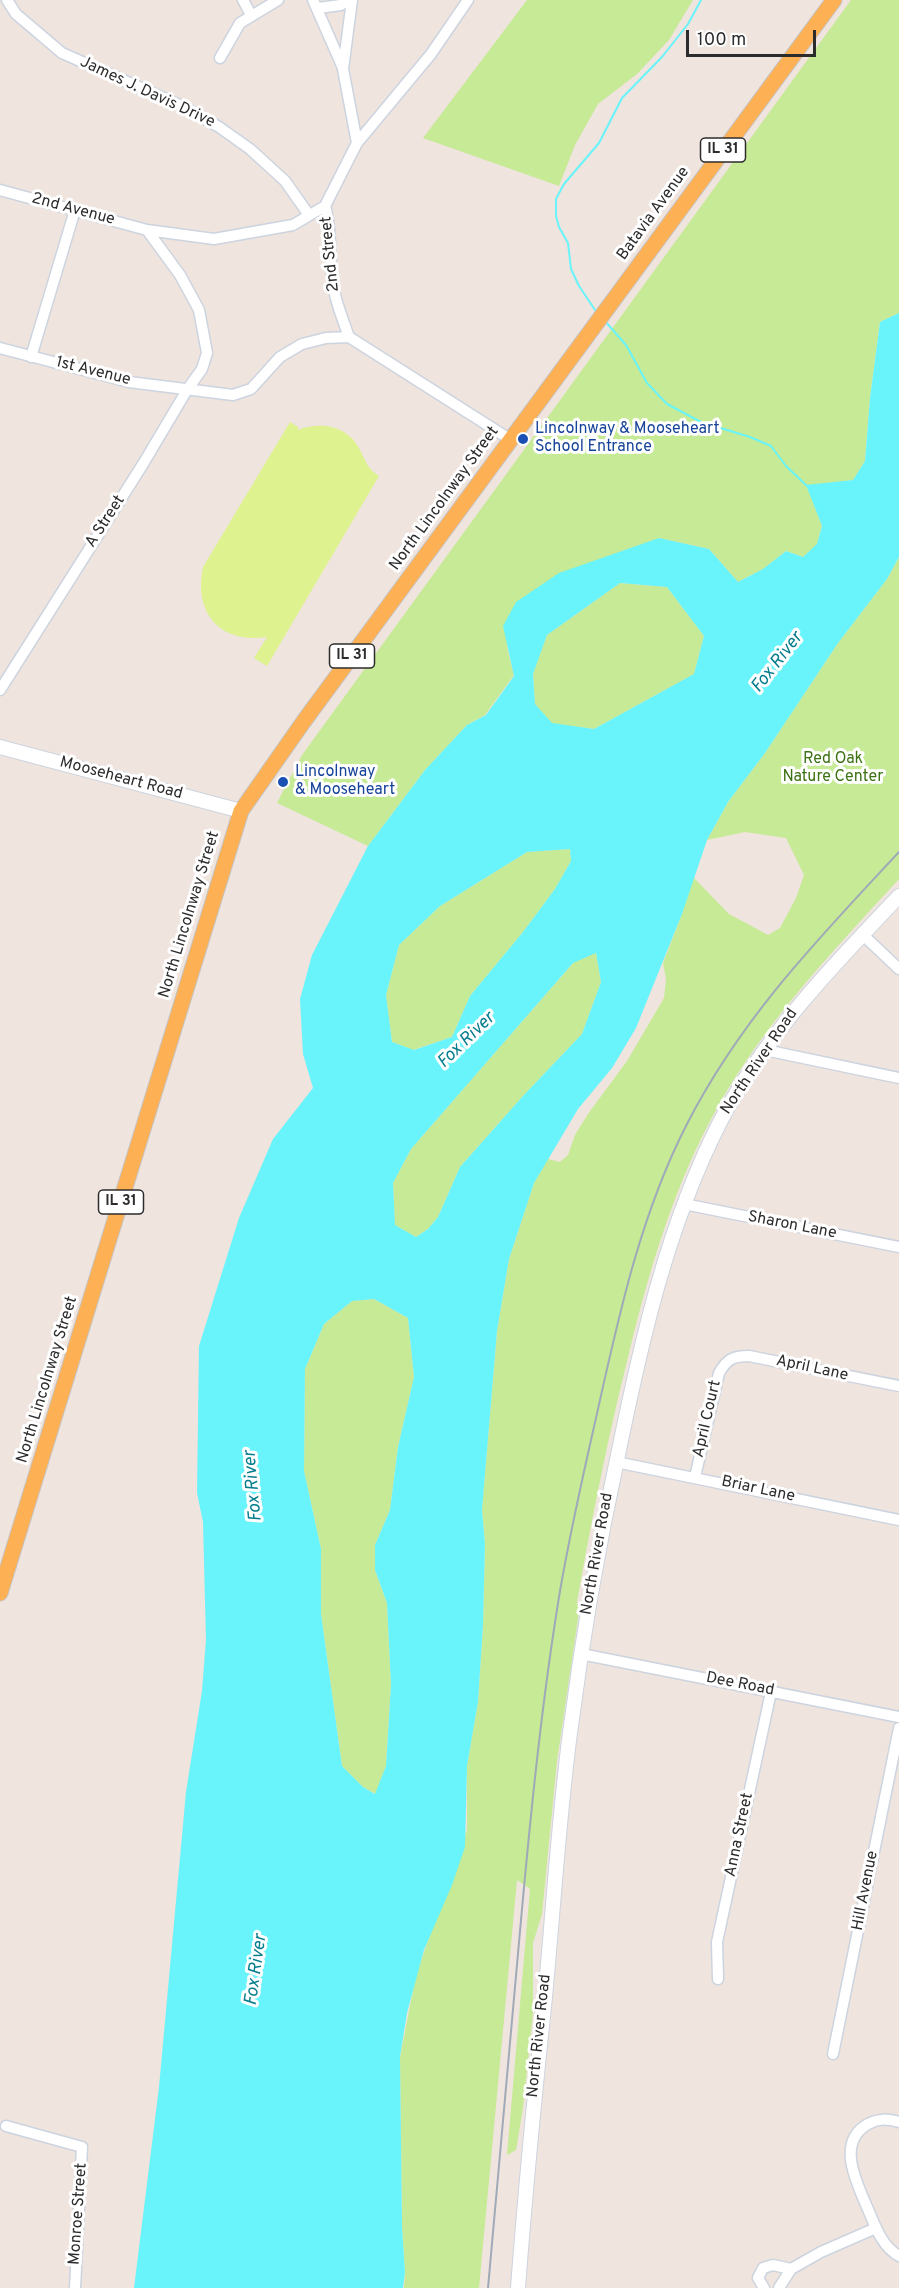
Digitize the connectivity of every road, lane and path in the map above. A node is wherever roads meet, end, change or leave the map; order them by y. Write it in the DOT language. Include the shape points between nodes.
graph roads {
  1 [pos="7,0"];
  2 [pos="243,0"];
  3 [pos="279,0"];
  4 [pos="347,0"];
  5 [pos="352,0"];
  6 [pos="468,0"];
  7 [pos="834,0"];
  8 [pos="315,4"];
  9 [pos="251,15"];
  10 [pos="220,58"];
  11 [pos="343,69"];
  12 [pos="357,142"];
  13 [pos="0,190"];
  14 [pos="325,206"];
  15 [pos="75,210"];
  16 [pos="309,215"];
  17 [pos="147,230"];
  18 [pos="588,334"];
  19 [pos="349,337"];
  20 [pos="0,348"];
  21 [pos="31,357"];
  22 [pos="187,390"];
  23 [pos="511,440"];
  24 [pos="0,690"];
  25 [pos="0,747"];
  26 [pos="241,811"];
  27 [pos="899,896"];
  28 [pos="862,934"];
  29 [pos="899,969"];
  30 [pos="765,1050"];
  31 [pos="899,1078"];
  32 [pos="684,1204"];
  33 [pos="899,1247"];
  34 [pos="725,1362"];
  35 [pos="899,1386"];
  36 [pos="616,1462"];
  37 [pos="695,1478"];
  38 [pos="899,1520"];
  39 [pos="0,1593"];
  40 [pos="581,1654"];
  41 [pos="771,1692"];
  42 [pos="899,1717"];
  43 [pos="899,1728"];
  44 [pos="718,1979"];
  45 [pos="833,2054"];
  46 [pos="899,2122"];
  47 [pos="6,2126"];
  48 [pos="876,2228"];
  49 [pos="899,2256"];
  50 [pos="791,2270"];
  51 [pos="75,2288"];
  52 [pos="518,2288"];
  53 [pos="764,2288"];
  54 [pos="779,2288"];
  1 -- 16 [label="street, James J. Davis Drive" via="16,14 62,53 184,107 250,149 285,181"];
  2 -- 9 [label="street"];
  3 -- 9 [label="street"];
  4 -- 8 [label="street" via="340,5"];
  5 -- 11 [label="street"];
  6 -- 12 [label="street" via="431,54"];
  7 -- 18 [label="main road, Batavia Avenue / IL 31"];
  8 -- 11 [label="street"];
  9 -- 10 [label="street" via="240,23"];
  11 -- 12 [label="street"];
  12 -- 14 [label="street"];
  13 -- 15 [label="street, 2nd Avenue"];
  14 -- 16 [label="street"];
  14 -- 19 [label="street, 2nd Street" via="330,223 332,278"];
  15 -- 17 [label="street, 2nd Avenue"];
  15 -- 21 [label="street"];
  16 -- 17 [label="street, 2nd Avenue" via="293,225 214,239"];
  17 -- 22 [label="street, A Street" via="180,275 199,310 207,353 202,369"];
  18 -- 23 [label="main road, North Lincolnway Street / IL 31"];
  19 -- 22 [label="street, 1st Avenue" via="302,344 280,357 251,389 233,396"];
  19 -- 23 [label="street"];
  20 -- 21 [label="street, 1st Avenue"];
  21 -- 22 [label="street, 1st Avenue" via="129,382"];
  22 -- 24 [label="street, A Street"];
  23 -- 26 [label="main road, North Lincolnway Street / IL 31"];
  25 -- 26 [label="main road, Mooseheart Road"];
  26 -- 39 [label="main road, North Lincolnway Street / IL 31"];
  27 -- 28 [label="main road, North River Road"];
  28 -- 29 [label="street"];
  28 -- 30 [label="main road, North River Road"];
  30 -- 31 [label="street"];
  30 -- 32 [label="main road, North River Road" via="721,1120"];
  32 -- 33 [label="street, Sharon Lane"];
  32 -- 36 [label="main road, North River Road" via="654,1300"];
  34 -- 35 [label="street, April Lane" via="735,1356 749,1356"];
  34 -- 37 [label="street, April Court" via="719,1373"];
  36 -- 37 [label="street, Briar Lane"];
  36 -- 40 [label="main road, North River Road"];
  37 -- 38 [label="street, Briar Lane"];
  40 -- 41 [label="street, Dee Road"];
  40 -- 52 [label="main road, North River Road" via="565,1778"];
  41 -- 42 [label="street, Dee Road"];
  41 -- 44 [label="street, Anna Street" via="717,1942"];
  43 -- 45 [label="street, Hill Avenue"];
  46 -- 48 [label="street" via="877,2119 858,2130 852,2142 854,2177"];
  47 -- 51 [label="street, Monroe Street" via="82,2147"];
  48 -- 49 [label="street" via="888,2250"];
  48 -- 50 [label="street"];
  50 -- 53 [label="street" via="773,2265 763,2268 758,2278"];
  50 -- 54 [label="street"];
}
